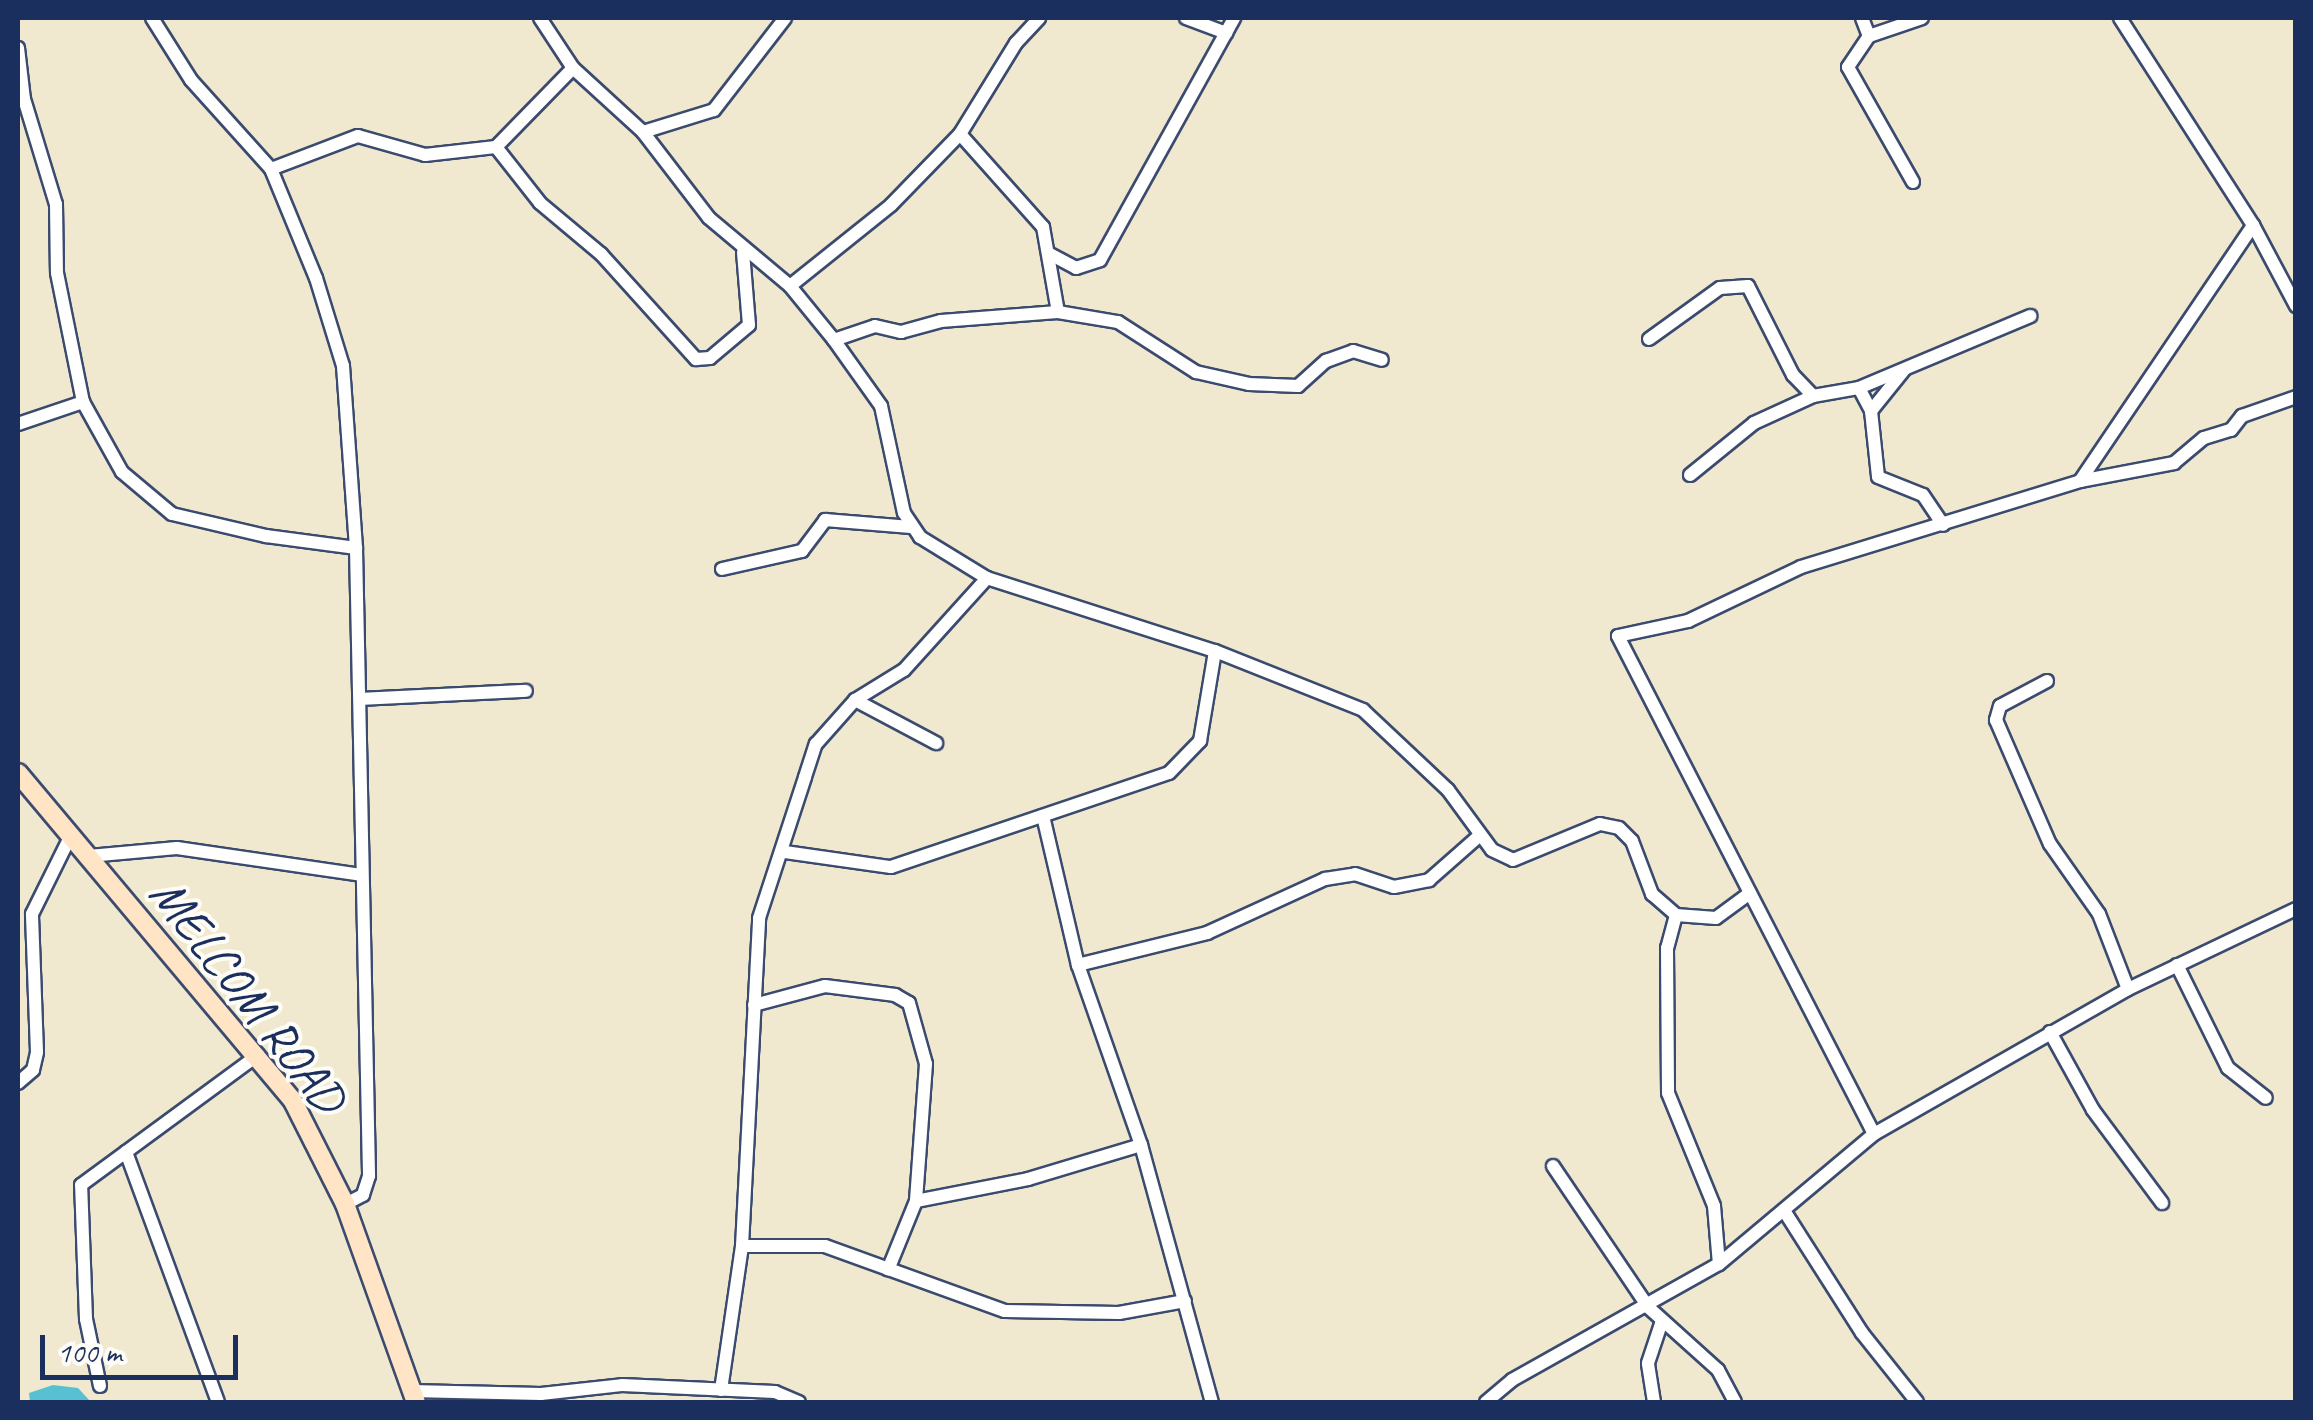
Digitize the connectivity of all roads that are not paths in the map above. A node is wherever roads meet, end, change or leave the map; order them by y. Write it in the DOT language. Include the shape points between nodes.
graph roads {
  1 [pos="152,18"];
  2 [pos="540,18"];
  3 [pos="785,18"];
  4 [pos="1039,18"];
  5 [pos="1186,18"];
  6 [pos="1234,18"];
  7 [pos="1862,18"];
  8 [pos="1922,18"];
  9 [pos="2120,18"];
  10 [pos="1226,33"];
  11 [pos="1869,36"];
  12 [pos="18,48"];
  13 [pos="573,68"];
  14 [pos="642,132"];
  15 [pos="960,134"];
  16 [pos="496,147"];
  17 [pos="271,169"];
  18 [pos="1913,182"];
  19 [pos="2253,225"];
  20 [pos="743,252"];
  21 [pos="1048,253"];
  22 [pos="790,286"];
  23 [pos="2296,306"];
  24 [pos="1058,312"];
  25 [pos="2030,316"];
  26 [pos="1649,338"];
  27 [pos="834,340"];
  28 [pos="1382,360"];
  29 [pos="1905,368"];
  30 [pos="1859,388"];
  31 [pos="1813,396"];
  32 [pos="2296,397"];
  33 [pos="83,402"];
  34 [pos="1871,411"];
  35 [pos="18,424"];
  36 [pos="1690,475"];
  37 [pos="2080,481"];
  38 [pos="1942,525"];
  39 [pos="911,527"];
  40 [pos="356,548"];
  41 [pos="722,569"];
  42 [pos="987,578"];
  43 [pos="1215,651"];
  44 [pos="2046,682"];
  45 [pos="526,691"];
  46 [pos="360,699"];
  47 [pos="854,700"];
  48 [pos="936,743"];
  49 [pos="21,782"];
  50 [pos="1043,816"];
  51 [pos="72,833"];
  52 [pos="1479,836"];
  53 [pos="784,852"];
  54 [pos="89,856"];
  55 [pos="361,875"];
  56 [pos="1750,894"];
  57 [pos="2296,908"];
  58 [pos="1676,915"];
  59 [pos="1078,965"];
  60 [pos="2177,965"];
  61 [pos="2128,989"];
  62 [pos="754,1005"];
  63 [pos="2050,1032"];
  64 [pos="258,1055"];
  65 [pos="18,1083"];
  66 [pos="2266,1098"];
  67 [pos="1874,1134"];
  68 [pos="1140,1145"];
  69 [pos="126,1152"];
  70 [pos="1554,1166"];
  71 [pos="916,1201"];
  72 [pos="2162,1203"];
  73 [pos="345,1204"];
  74 [pos="1785,1212"];
  75 [pos="742,1246"];
  76 [pos="1719,1264"];
  77 [pos="888,1270"];
  78 [pos="1185,1302"];
  79 [pos="1648,1307"];
  80 [pos="1662,1321"];
  81 [pos="100,1386"];
  82 [pos="721,1390"];
  83 [pos="413,1397"];
  84 [pos="218,1402"];
  85 [pos="799,1402"];
  86 [pos="1212,1402"];
  87 [pos="1486,1402"];
  88 [pos="1654,1402"];
  89 [pos="1735,1402"];
  90 [pos="1917,1402"];
  1 -- 17 [label="street" via="192,80"];
  2 -- 13 [label="street"];
  3 -- 14 [label="street" via="714,110"];
  4 -- 15 [label="street" via="1016,42"];
  5 -- 10 [label="street"];
  6 -- 10 [label="street"];
  7 -- 11 [label="street"];
  8 -- 11 [label="street"];
  9 -- 19 [label="street"];
  10 -- 21 [label="street" via="1100,260 1076,268"];
  11 -- 18 [label="street" via="1848,67"];
  12 -- 33 [label="street" via="24,100 56,204 57,274"];
  13 -- 14 [label="street"];
  13 -- 16 [label="street"];
  14 -- 20 [label="street"];
  15 -- 21 [label="street" via="1043,227"];
  15 -- 22 [label="street" via="891,204"];
  16 -- 17 [label="street" via="425,156 358,136"];
  16 -- 20 [label="street" via="540,203 600,254 696,359 710,358 749,324"];
  17 -- 40 [label="street" via="343,366"];
  19 -- 23 [label="street"];
  19 -- 37 [label="street"];
  20 -- 22 [label="street"];
  21 -- 24 [label="street"];
  22 -- 27 [label="street"];
  24 -- 27 [label="street" via="941,321 901,332 875,326"];
  24 -- 28 [label="street" via="1118,322 1196,372 1249,384 1298,386 1343,353"];
  25 -- 29 [label="street"];
  26 -- 31 [label="street" via="1720,288 1748,286 1793,375"];
  27 -- 39 [label="street" via="881,406"];
  29 -- 30 [label="street"];
  29 -- 34 [label="street"];
  30 -- 31 [label="street"];
  30 -- 34 [label="street"];
  31 -- 36 [label="street" via="1731,437"];
  32 -- 37 [label="street" via="2254,410 2174,462"];
  33 -- 35 [label="street"];
  33 -- 40 [label="street" via="132,485 172,514"];
  34 -- 38 [label="street" via="1878,477 1923,495"];
  37 -- 38 [label="street"];
  38 -- 56 [label="street" via="1801,568 1688,620 1618,636"];
  39 -- 41 [label="street" via="826,520 802,551"];
  39 -- 42 [label="street"];
  40 -- 46 [label="street"];
  42 -- 43 [label="street"];
  42 -- 47 [label="street" via="904,670"];
  43 -- 50 [label="street" via="1208,718 1182,766"];
  43 -- 52 [label="street" via="1363,710 1448,790"];
  44 -- 61 [label="street" via="2000,706 1996,720 2050,844 2099,914"];
  45 -- 46 [label="street"];
  46 -- 55 [label="street"];
  47 -- 48 [label="street"];
  47 -- 53 [label="street" via="816,744"];
  49 -- 51 [label="main road, MELCOM ROAD"];
  50 -- 53 [label="street" via="891,867"];
  50 -- 59 [label="street"];
  51 -- 54 [label="main road, MELCOM ROAD"];
  51 -- 65 [label="street" via="32,914 37,1052 33,1070"];
  52 -- 58 [label="street" via="1513,860 1530,858 1580,828 1619,828 1632,842 1652,894"];
  52 -- 59 [label="street" via="1430,880 1394,887 1355,874 1325,879 1207,934"];
  53 -- 62 [label="street" via="759,918"];
  54 -- 55 [label="street" via="177,848"];
  54 -- 64 [label="main road, MELCOM ROAD"];
  55 -- 73 [label="street" via="369,1176 363,1195"];
  56 -- 58 [label="street" via="1716,918"];
  56 -- 67 [label="street"];
  57 -- 60 [label="street"];
  58 -- 76 [label="street" via="1667,948 1668,1093 1710,1194"];
  59 -- 68 [label="street"];
  60 -- 61 [label="street"];
  60 -- 66 [label="street" via="2228,1068"];
  61 -- 63 [label="street"];
  62 -- 71 [label="street" via="825,986 895,995 909,1003 926,1064"];
  62 -- 75 [label="street"];
  63 -- 67 [label="street"];
  63 -- 72 [label="street" via="2093,1110"];
  64 -- 69 [label="street"];
  64 -- 73 [label="main road, MELCOM ROAD" via="293,1101"];
  67 -- 74 [label="street"];
  68 -- 71 [label="street" via="1028,1179"];
  68 -- 78 [label="street"];
  69 -- 81 [label="street" via="80,1189 86,1318"];
  69 -- 84 [label="street"];
  70 -- 79 [label="street"];
  71 -- 77 [label="street"];
  73 -- 83 [label="main road, MELCOM ROAD"];
  74 -- 76 [label="street"];
  74 -- 90 [label="street" via="1862,1333"];
  75 -- 77 [label="street" via="825,1246"];
  75 -- 82 [label="street"];
  76 -- 79 [label="street"];
  77 -- 78 [label="street" via="1005,1311 1119,1314"];
  78 -- 86 [label="street"];
  79 -- 80 [label="street"];
  79 -- 87 [label="street" via="1512,1380"];
  80 -- 88 [label="street" via="1648,1363"];
  80 -- 89 [label="street" via="1718,1370"];
  82 -- 83 [label="street" via="622,1385"];
  82 -- 85 [label="street" via="775,1392"];
}
